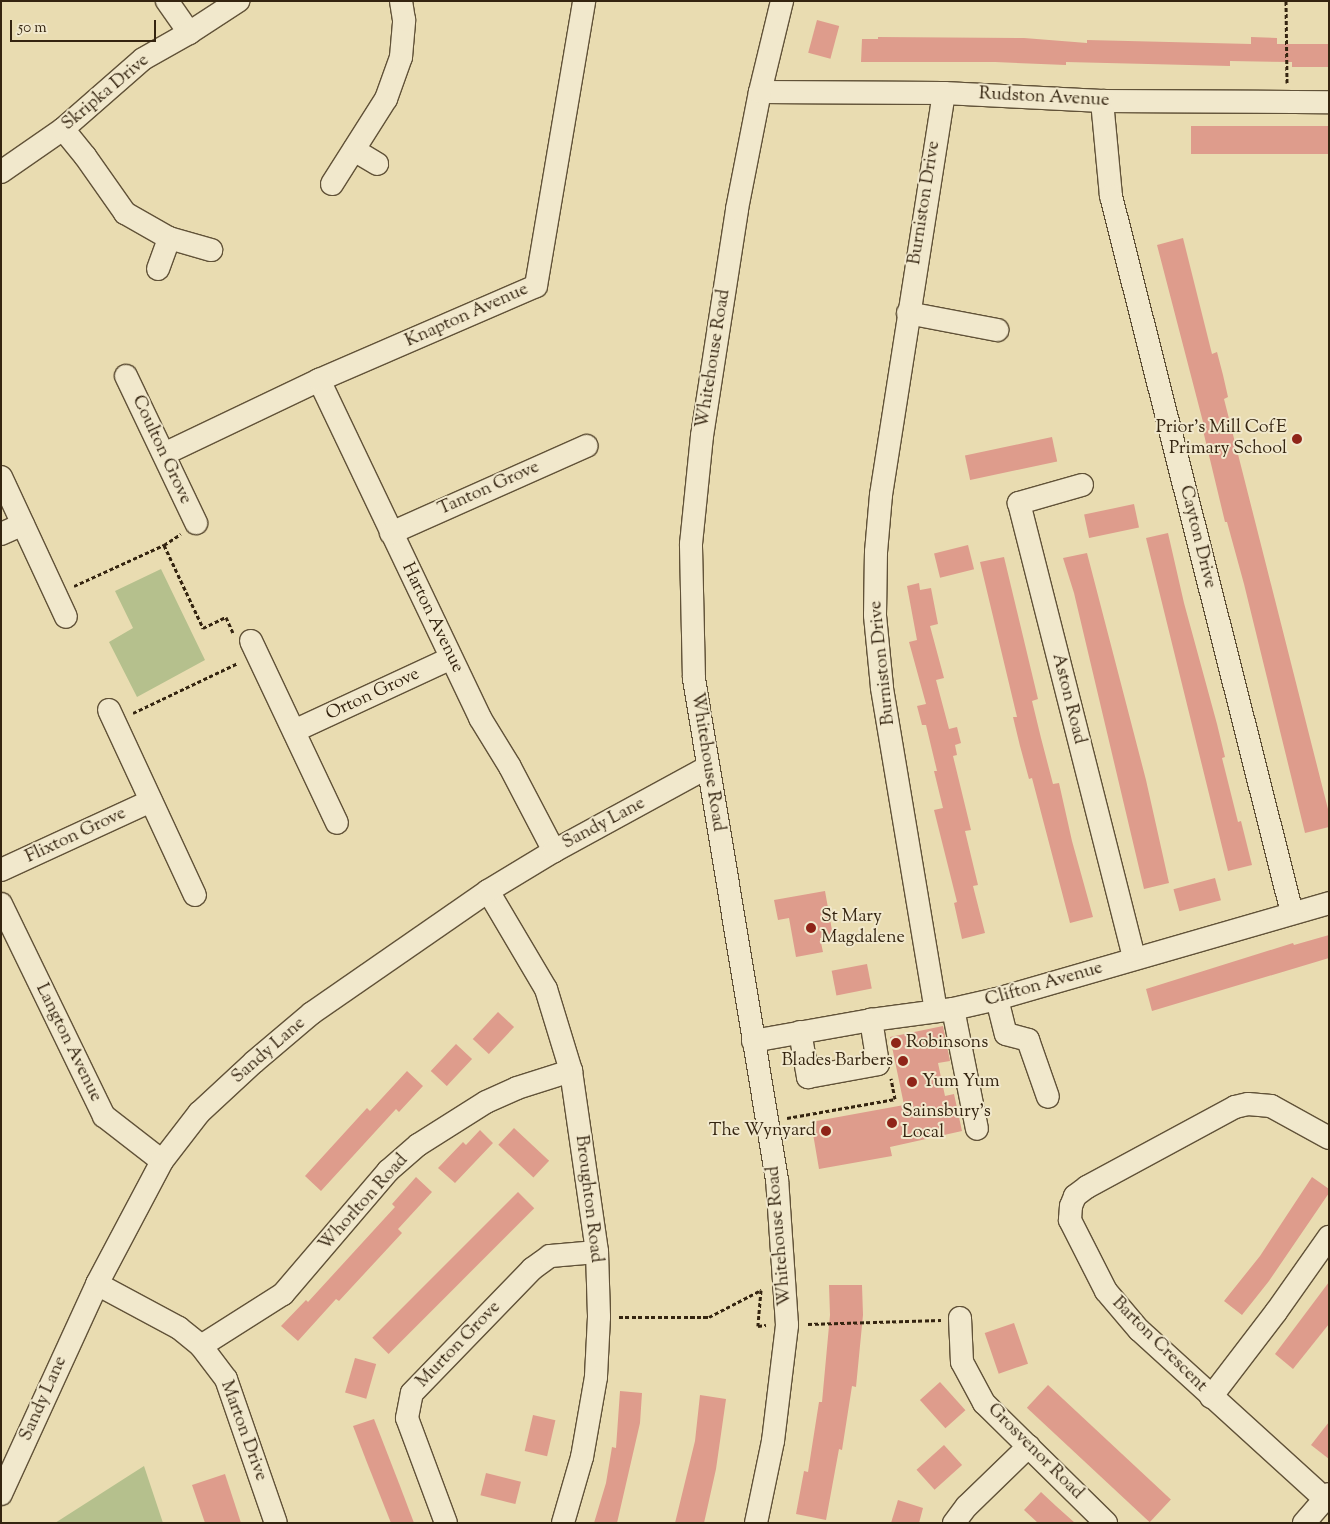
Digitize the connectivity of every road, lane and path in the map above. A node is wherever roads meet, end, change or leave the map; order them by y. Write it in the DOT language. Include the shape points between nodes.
graph roads {
  1 [pos="167,1"];
  2 [pos="238,1"];
  3 [pos="401,1"];
  4 [pos="584,1"];
  5 [pos="782,1"];
  6 [pos="1286,1"];
  7 [pos="189,33"];
  8 [pos="760,92"];
  9 [pos="944,93"];
  10 [pos="1102,101"];
  11 [pos="1287,102"];
  12 [pos="1329,102"];
  13 [pos="63,129"];
  14 [pos="354,150"];
  15 [pos="377,164"];
  16 [pos="1,172"];
  17 [pos="332,184"];
  18 [pos="169,238"];
  19 [pos="211,250"];
  20 [pos="158,269"];
  21 [pos="908,313"];
  22 [pos="997,330"];
  23 [pos="126,376"];
  24 [pos="319,380"];
  25 [pos="586,446"];
  26 [pos="164,454"];
  27 [pos="1,477"];
  28 [pos="1082,485"];
  29 [pos="23,524"];
  30 [pos="196,524"];
  31 [pos="391,533"];
  32 [pos="1,534"];
  33 [pos="164,545"];
  34 [pos="55,594"];
  35 [pos="66,617"];
  36 [pos="248,645"];
  37 [pos="451,658"];
  38 [pos="112,716"];
  39 [pos="294,731"];
  40 [pos="708,767"];
  41 [pos="151,801"];
  42 [pos="337,823"];
  43 [pos="554,851"];
  44 [pos="1,870"];
  45 [pos="488,891"];
  46 [pos="195,895"];
  47 [pos="1329,903"];
  48 [pos="1,904"];
  49 [pos="1292,913"];
  50 [pos="9,941"];
  51 [pos="1134,959"];
  52 [pos="997,999"];
  53 [pos="944,1010"];
  54 [pos="871,1020"];
  55 [pos="800,1032"];
  56 [pos="753,1041"];
  57 [pos="571,1071"];
  58 [pos="1048,1097"];
  59 [pos="976,1129"];
  60 [pos="1329,1138"];
  61 [pos="162,1161"];
  62 [pos="1329,1237"];
  63 [pos="597,1252"];
  64 [pos="97,1284"];
  65 [pos="599,1317"];
  66 [pos="959,1319"];
  67 [pos="786,1325"];
  68 [pos="201,1346"];
  69 [pos="1211,1397"];
  70 [pos="1029,1446"];
  71 [pos="2,1491"];
  72 [pos="1327,1496"];
  73 [pos="276,1523"];
  74 [pos="446,1523"];
  75 [pos="563,1523"];
  76 [pos="756,1523"];
  77 [pos="954,1523"];
  78 [pos="1106,1523"];
  79 [pos="1304,1523"];
  1 -- 7 [label="street"];
  2 -- 7 [label="street, Skripka Drive"];
  3 -- 14 [label="street" via="404,20 401,56 386,99"];
  4 -- 24 [label="street, Knapton Avenue" via="536,286"];
  5 -- 8 [label="street, Whitehouse Road"];
  6 -- 11 [label="path"];
  7 -- 13 [label="street, Skripka Drive" via="143,60"];
  8 -- 9 [label="street, Rudston Avenue"];
  8 -- 40 [label="street, Whitehouse Road" via="737,209 707,408 691,544 694,680"];
  9 -- 10 [label="street, Rudston Avenue"];
  9 -- 21 [label="street, Burniston Drive"];
  10 -- 11 [label="street, Rudston Avenue"];
  10 -- 49 [label="street, Cayton Drive" via="1110,196"];
  11 -- 12 [label="street, Rudston Avenue"];
  13 -- 16 [label="street, Skripka Drive"];
  13 -- 18 [label="street" via="125,213"];
  14 -- 15 [label="street"];
  14 -- 17 [label="street"];
  18 -- 19 [label="street"];
  18 -- 20 [label="street"];
  21 -- 22 [label="street"];
  21 -- 53 [label="street, Burniston Drive" via="881,495 875,615 882,687"];
  23 -- 26 [label="street, Coulton Grove"];
  24 -- 26 [label="street, Knapton Avenue"];
  24 -- 31 [label="street, Harton Avenue"];
  25 -- 31 [label="street, Tanton Grove"];
  26 -- 30 [label="street, Coulton Grove"];
  27 -- 29 [label="street"];
  28 -- 51 [label="street, Aston Road" via="1018,503"];
  29 -- 32 [label="street"];
  29 -- 34 [label="street"];
  30 -- 33 [label="path"];
  31 -- 37 [label="street, Harton Avenue"];
  33 -- 34 [label="path"];
  33 -- 36 [label="path" via="203,628 226,617"];
  34 -- 35 [label="street"];
  36 -- 38 [label="path"];
  36 -- 39 [label="street"];
  37 -- 39 [label="street, Orton Grove"];
  37 -- 43 [label="street, Harton Avenue" via="480,718"];
  38 -- 41 [label="street"];
  39 -- 42 [label="street"];
  40 -- 43 [label="street, Sandy Lane"];
  40 -- 56 [label="street, Whitehouse Road"];
  41 -- 44 [label="street, Flixton Grove"];
  41 -- 46 [label="street"];
  43 -- 45 [label="street, Sandy Lane"];
  45 -- 57 [label="street, Broughton Road" via="546,989"];
  45 -- 61 [label="street, Sandy Lane" via="312,1013 199,1113"];
  47 -- 49 [label="street, Clifton Avenue"];
  48 -- 50 [label="street, Langton Avenue"];
  49 -- 51 [label="street, Clifton Avenue"];
  50 -- 61 [label="street, Langton Avenue" via="104,1116"];
  51 -- 52 [label="street, Clifton Avenue"];
  52 -- 53 [label="street, Clifton Avenue"];
  52 -- 58 [label="street" via="1006,1034 1028,1040"];
  53 -- 54 [label="street, Clifton Avenue"];
  53 -- 59 [label="street, Burniston Drive"];
  54 -- 55 [label="street, Clifton Avenue"];
  54 -- 55 [label="street" via="878,1064 808,1077"];
  55 -- 56 [label="street, Clifton Avenue"];
  56 -- 67 [label="street, Whitehouse Road" via="777,1180"];
  57 -- 63 [label="street, Broughton Road"];
  57 -- 68 [label="street, Whorlton Road" via="517,1088 486,1102 418,1145 388,1171 283,1294"];
  60 -- 69 [label="street, Barton Crescent" via="1271,1106 1248,1104 1235,1107 1075,1196 1070,1220 1106,1291 1139,1330"];
  61 -- 64 [label="street, Sandy Lane"];
  62 -- 69 [label="street"];
  63 -- 65 [label="street, Broughton Road"];
  63 -- 74 [label="street, Murton Grove" via="550,1256 532,1269 412,1393 407,1418"];
  64 -- 68 [label="street, Marton Drive" via="179,1328"];
  64 -- 71 [label="street, Sandy Lane"];
  65 -- 67 [label="path" via="709,1317 762,1290 758,1326"];
  65 -- 75 [label="street, Broughton Road" via="596,1377 584,1448"];
  66 -- 67 [label="path"];
  66 -- 70 [label="street, Grosvenor Road" via="962,1362 984,1403"];
  67 -- 76 [label="street, Whitehouse Road" via="772,1441"];
  68 -- 73 [label="street, Marton Drive" via="226,1379"];
  69 -- 72 [label="street, Barton Crescent"];
  70 -- 77 [label="street" via="966,1506"];
  70 -- 78 [label="street, Grosvenor Road"];
  72 -- 79 [label="street"];
}
